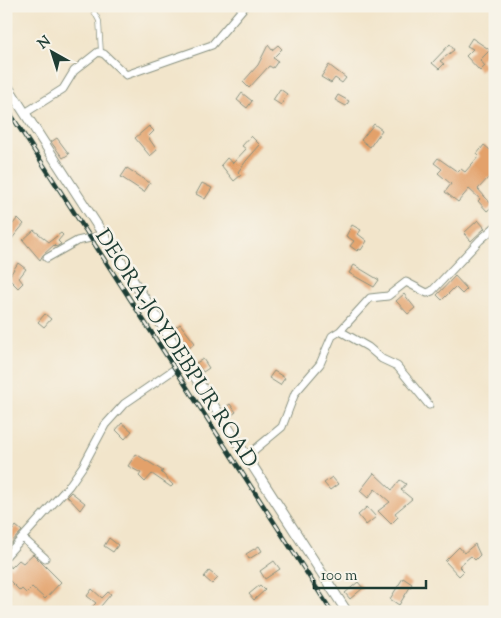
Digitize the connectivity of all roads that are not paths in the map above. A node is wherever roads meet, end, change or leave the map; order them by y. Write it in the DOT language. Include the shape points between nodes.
graph roads {
  1 [pos="91,6"];
  2 [pos="245,6"];
  3 [pos="101,52"];
  4 [pos="6,84"];
  5 [pos="25,113"];
  6 [pos="495,227"];
  7 [pos="104,235"];
  8 [pos="47,258"];
  9 [pos="340,331"];
  10 [pos="185,362"];
  11 [pos="429,405"];
  12 [pos="247,456"];
  13 [pos="24,539"];
  14 [pos="6,556"];
  15 [pos="45,558"];
  16 [pos="347,612"];
  1 -- 3 [label="lane" via="99,21"];
  2 -- 3 [label="street" via="212,45 126,75"];
  3 -- 5 [label="street" via="74,71 63,89"];
  4 -- 5 [label="street, DEORA-JOYDEBPUR ROAD"];
  5 -- 7 [label="street, DEORA-JOYDEBPUR ROAD"];
  6 -- 9 [label="street" via="432,291 427,293 403,283 388,296 370,298"];
  7 -- 8 [label="street" via="77,240"];
  7 -- 10 [label="street, DEORA-JOYDEBPUR ROAD"];
  9 -- 11 [label="street" via="397,366"];
  9 -- 12 [label="street" via="328,341 316,370 296,391 282,427"];
  10 -- 12 [label="street, DEORA-JOYDEBPUR ROAD"];
  10 -- 13 [label="street" via="124,404 105,424 83,466"];
  12 -- 16 [label="street, DEORA-JOYDEBPUR ROAD"];
  13 -- 14 [label="street"];
  13 -- 15 [label="street"];
}
